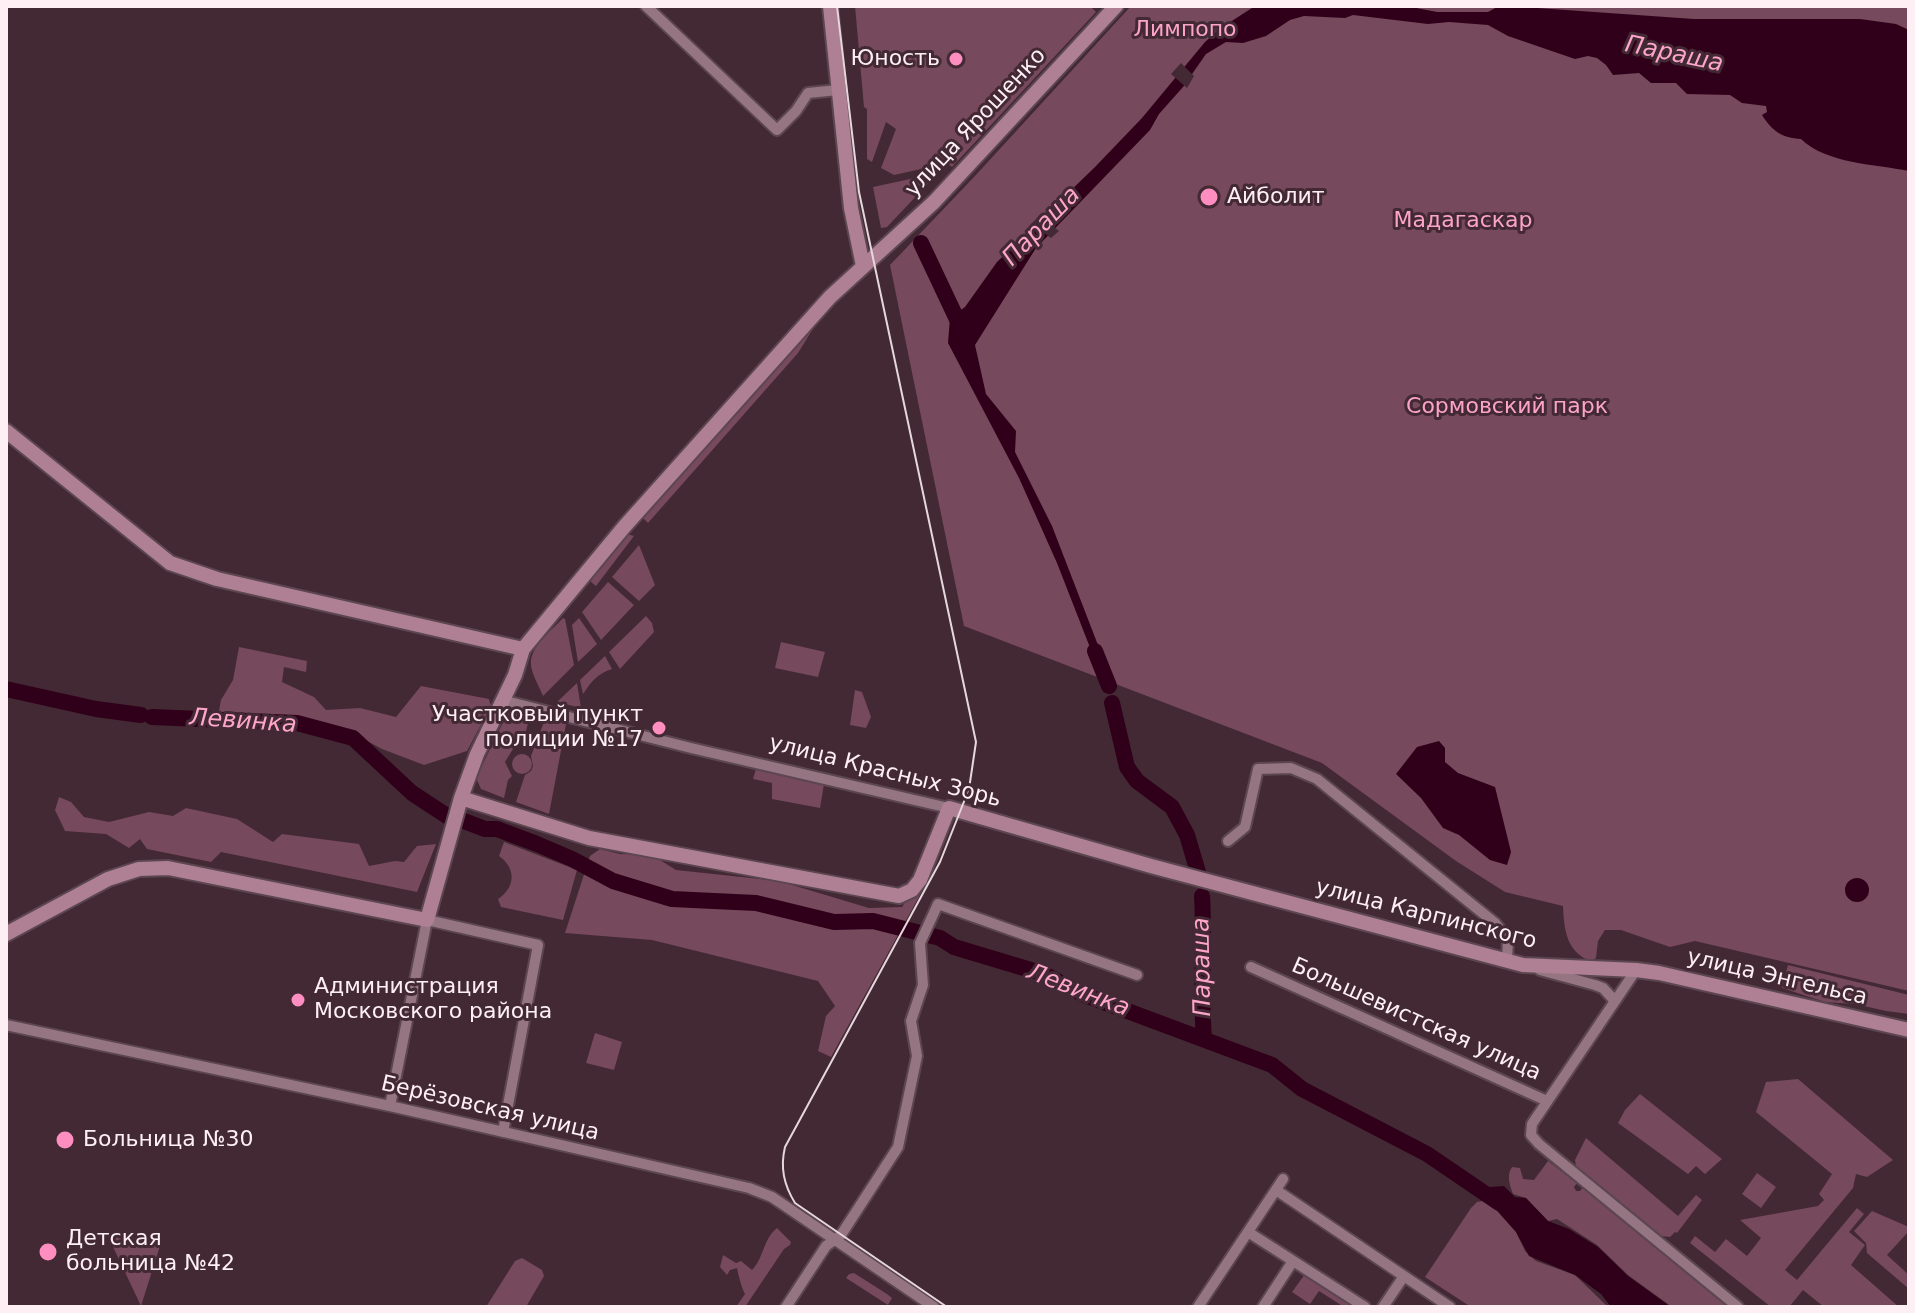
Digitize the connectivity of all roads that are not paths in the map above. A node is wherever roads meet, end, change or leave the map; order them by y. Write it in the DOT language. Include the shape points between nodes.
graph roads {
  1 [pos="646,6"];
  2 [pos="830,6"];
  3 [pos="1112,8"];
  4 [pos="838,90"];
  5 [pos="863,266"];
  6 [pos="6,431"];
  7 [pos="523,649"];
  8 [pos="502,700"];
  9 [pos="461,798"];
  10 [pos="949,808"];
  11 [pos="1228,841"];
  12 [pos="1256,894"];
  13 [pos="427,920"];
  14 [pos="6,934"];
  15 [pos="1507,961"];
  16 [pos="1523,965"];
  17 [pos="1251,967"];
  18 [pos="1636,970"];
  19 [pos="1137,975"];
  20 [pos="1615,1001"];
  21 [pos="6,1025"];
  22 [pos="1909,1030"];
  23 [pos="1547,1101"];
  24 [pos="390,1106"];
  25 [pos="503,1132"];
  26 [pos="1283,1179"];
  27 [pos="1276,1190"];
  28 [pos="1248,1232"];
  29 [pos="834,1240"];
  30 [pos="1293,1261"];
  31 [pos="1404,1276"];
  32 [pos="1360,1306"];
  33 [pos="786,1307"];
  34 [pos="934,1307"];
  35 [pos="1198,1307"];
  36 [pos="1263,1307"];
  37 [pos="1383,1307"];
  38 [pos="1450,1307"];
  39 [pos="1738,1307"];
  1 -- 4 [label="street" via="777,130 808,93"];
  2 -- 4 [label="street"];
  3 -- 5 [label="street, улица Ярошенко" via="944,192"];
  4 -- 5 [label="street"];
  5 -- 7 [label="street, улица Ярошенко" via="624,527"];
  6 -- 7 [label="street" via="170,563 217,579"];
  7 -- 8 [label="street, улица Ярошенко"];
  8 -- 9 [label="street, улица Ярошенко"];
  8 -- 10 [label="street, улица Красных Зорь"];
  9 -- 10 [label="street" via="589,838 899,896 920,880"];
  9 -- 13 [label="street, улица Ярошенко"];
  10 -- 12 [label="street, улица Красных Зорь"];
  11 -- 15 [label="street" via="1245,827 1258,769 1291,768 1317,779 1495,923 1508,939"];
  12 -- 15 [label="street, улица Карпинского"];
  13 -- 14 [label="street" via="168,868 139,869 108,879"];
  13 -- 24 [label="street"];
  13 -- 25 [label="street" via="538,945"];
  15 -- 16 [label="street, улица Карпинского"];
  16 -- 18 [label="street, улица Карпинского"];
  16 -- 20 [label="street" via="1603,988"];
  17 -- 23 [label="street, Большевистская улица"];
  18 -- 20 [label="street"];
  18 -- 22 [label="street, улица Энгельса"];
  19 -- 29 [label="street" via="938,904 920,943 923,985 911,1021 917,1056 898,1147"];
  20 -- 23 [label="street"];
  21 -- 24 [label="street, Берёзовская улица"];
  23 -- 39 [label="street, Большевистская улица" via="1532,1124 1535,1141"];
  24 -- 25 [label="street, Берёзовская улица"];
  25 -- 29 [label="street, Берёзовская улица" via="749,1188 772,1197"];
  26 -- 27 [label="street"];
  27 -- 28 [label="street"];
  27 -- 31 [label="street"];
  28 -- 30 [label="street"];
  28 -- 35 [label="street"];
  29 -- 33 [label="street"];
  29 -- 34 [label="street, Берёзовская улица"];
  30 -- 32 [label="street"];
  30 -- 36 [label="street"];
  31 -- 37 [label="street"];
  31 -- 38 [label="street"];
}
